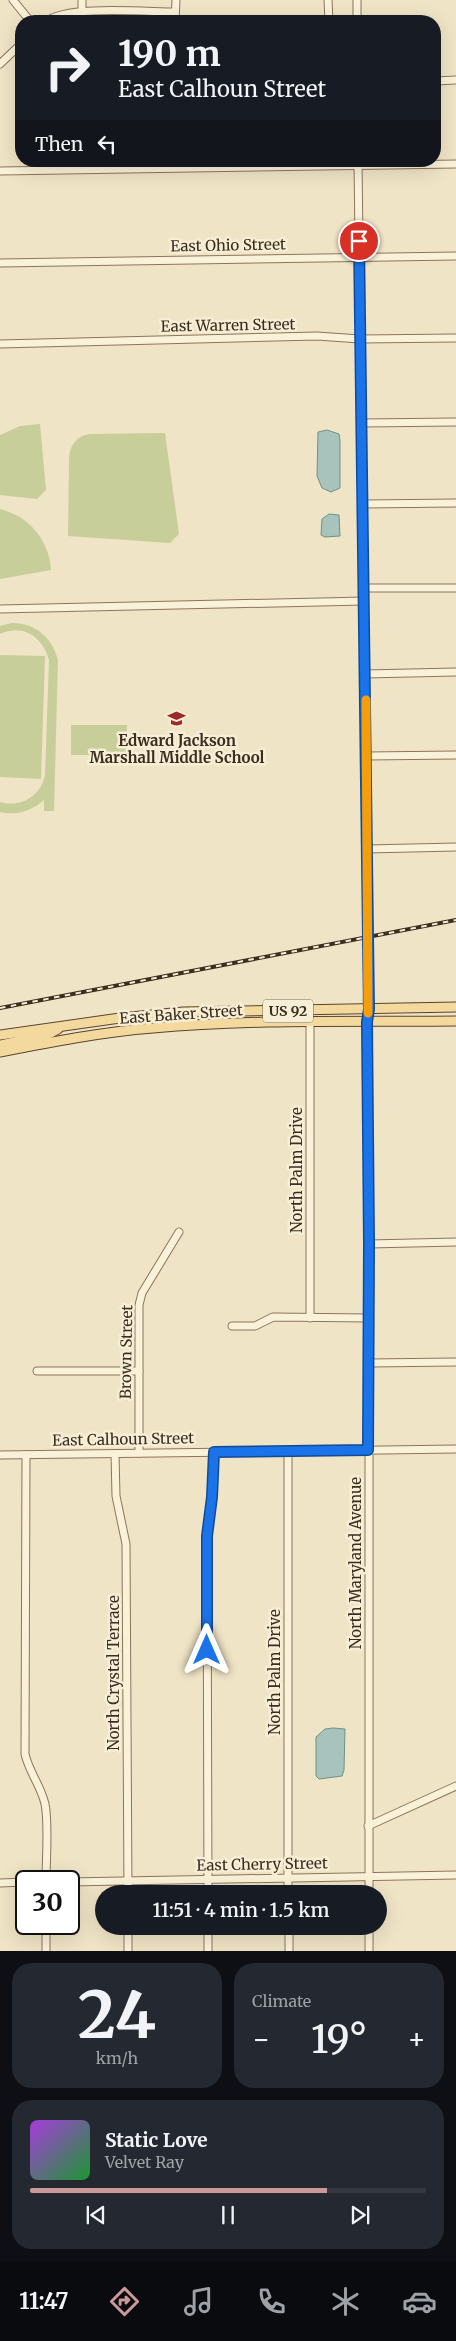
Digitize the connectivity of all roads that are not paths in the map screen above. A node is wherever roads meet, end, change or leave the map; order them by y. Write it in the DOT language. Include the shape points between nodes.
graph roads {
  1 [pos="13,0"];
  2 [pos="82,0"];
  3 [pos="176,0"];
  4 [pos="328,0"];
  5 [pos="357,0"];
  6 [pos="82,11"];
  7 [pos="175,12"];
  8 [pos="25,15"];
  9 [pos="59,15"];
  10 [pos="329,15"];
  11 [pos="358,15"];
  12 [pos="15,50"];
  13 [pos="0,64"];
  14 [pos="456,80"];
  15 [pos="441,81"];
  16 [pos="441,164"];
  17 [pos="456,164"];
  18 [pos="119,167"];
  19 [pos="358,167"];
  20 [pos="0,171"];
  21 [pos="359,256"];
  22 [pos="456,256"];
  23 [pos="0,262"];
  24 [pos="456,338"];
  25 [pos="360,339"];
  26 [pos="0,344"];
  27 [pos="456,422"];
  28 [pos="362,423"];
  29 [pos="456,503"];
  30 [pos="363,504"];
  31 [pos="364,588"];
  32 [pos="456,588"];
  33 [pos="364,601"];
  34 [pos="0,609"];
  35 [pos="456,672"];
  36 [pos="366,674"];
  37 [pos="456,755"];
  38 [pos="367,756"];
  39 [pos="456,847"];
  40 [pos="367,850"];
  41 [pos="456,1007"];
  42 [pos="369,1009"];
  43 [pos="456,1021"];
  44 [pos="367,1022"];
  45 [pos="310,1023"];
  46 [pos="60,1028"];
  47 [pos="0,1035"];
  48 [pos="0,1045"];
  49 [pos="0,1052"];
  50 [pos="179,1232"];
  51 [pos="456,1242"];
  52 [pos="369,1244"];
  53 [pos="310,1318"];
  54 [pos="368,1318"];
  55 [pos="232,1326"];
  56 [pos="456,1362"];
  57 [pos="369,1363"];
  58 [pos="36,1371"];
  59 [pos="139,1371"];
  60 [pos="456,1449"];
  61 [pos="368,1450"];
  62 [pos="288,1451"];
  63 [pos="214,1452"];
  64 [pos="139,1453"];
  65 [pos="115,1454"];
  66 [pos="0,1455"];
  67 [pos="26,1455"];
  68 [pos="454,1788"];
  69 [pos="368,1826"];
  70 [pos="46,1870"];
  71 [pos="456,1875"];
  72 [pos="368,1876"];
  73 [pos="288,1877"];
  74 [pos="208,1879"];
  75 [pos="128,1881"];
  76 [pos="15,1882"];
  77 [pos="80,1882"];
  78 [pos="0,1883"];
  79 [pos="128,1885"];
  80 [pos="208,1885"];
  81 [pos="288,1885"];
  82 [pos="368,1885"];
  83 [pos="46,1935"];
  84 [pos="128,1935"];
  85 [pos="208,1935"];
  86 [pos="289,1935"];
  87 [pos="369,1935"];
  88 [pos="46,1951"];
  89 [pos="128,1951"];
  90 [pos="208,1951"];
  91 [pos="289,1951"];
  92 [pos="370,1951"];
  1 -- 8 [label="street"];
  2 -- 6 [label="street"];
  3 -- 7 [label="street"];
  4 -- 10 [label="street"];
  5 -- 11 [label="street"];
  6 -- 7 [label="street"];
  6 -- 9 [label="street"];
  12 -- 13 [label="street"];
  14 -- 15 [label="street"];
  16 -- 17 [label="street"];
  18 -- 20 [label="street"];
  19 -- 21 [label="street, North Maryland Avenue"];
  21 -- 22 [label="street, East Ohio Street"];
  21 -- 23 [label="street, East Ohio Street"];
  21 -- 25 [label="street, North Maryland Avenue"];
  24 -- 25 [label="street, East Warren Street"];
  25 -- 26 [label="street, East Warren Street" via="317,336"];
  25 -- 28 [label="street, North Maryland Avenue"];
  27 -- 28 [label="street"];
  28 -- 30 [label="street, North Maryland Avenue"];
  29 -- 30 [label="street"];
  30 -- 31 [label="street, North Maryland Avenue"];
  31 -- 32 [label="street"];
  31 -- 33 [label="street, North Maryland Avenue"];
  33 -- 34 [label="street"];
  33 -- 36 [label="street, North Maryland Avenue"];
  35 -- 36 [label="street"];
  36 -- 38 [label="street, North Maryland Avenue"];
  37 -- 38 [label="street"];
  38 -- 40 [label="street, North Maryland Avenue"];
  39 -- 40 [label="street"];
  40 -- 42 [label="street, North Maryland Avenue"];
  41 -- 42 [label="main road, East Baker Street / US 92"];
  42 -- 44 [label="street, North Maryland Avenue"];
  42 -- 46 [label="main road, East Baker Street / US 92" via="183,1012"];
  43 -- 44 [label="main road, East Baker Street / US 92"];
  44 -- 45 [label="main road, East Baker Street / US 92"];
  44 -- 52 [label="street, North Maryland Avenue"];
  45 -- 49 [label="main road, East Baker Street / US 92" via="146,1028"];
  45 -- 53 [label="street, North Palm Drive"];
  46 -- 47 [label="main road, East Baker Street / US 92"];
  46 -- 48 [label="main road" via="46,1035"];
  50 -- 59 [label="street, Brown Street" via="140,1299"];
  51 -- 52 [label="street"];
  52 -- 54 [label="street, North Maryland Avenue"];
  53 -- 54 [label="street"];
  53 -- 55 [label="street" via="273,1317 254,1326"];
  54 -- 57 [label="street, North Maryland Avenue"];
  56 -- 57 [label="street"];
  57 -- 61 [label="street, North Maryland Avenue"];
  58 -- 59 [label="street"];
  59 -- 64 [label="street, Brown Street"];
  60 -- 61 [label="street, East Calhoun Street"];
  61 -- 62 [label="street, East Calhoun Street"];
  61 -- 69 [label="street, North Maryland Avenue"];
  62 -- 63 [label="street, East Calhoun Street"];
  62 -- 73 [label="street, North Palm Drive"];
  63 -- 64 [label="street, East Calhoun Street"];
  63 -- 74 [label="street" via="207,1536"];
  64 -- 65 [label="street, East Calhoun Street"];
  65 -- 67 [label="street, East Calhoun Street"];
  65 -- 75 [label="street, North Crystal Terrace" via="116,1496 126,1544"];
  66 -- 67 [label="street, East Calhoun Street"];
  67 -- 70 [label="street" via="25,1754 28,1769 41,1789 46,1806"];
  68 -- 69 [label="street"];
  69 -- 72 [label="street, North Maryland Avenue"];
  71 -- 72 [label="street, East Cherry Street"];
  72 -- 73 [label="street, East Cherry Street"];
  72 -- 82 [label="street, North Maryland Avenue"];
  73 -- 74 [label="street, East Cherry Street"];
  73 -- 81 [label="street, North Palm Drive"];
  74 -- 75 [label="street, East Cherry Street"];
  74 -- 80 [label="street"];
  75 -- 77 [label="street, East Cherry Street"];
  75 -- 79 [label="street, North Crystal Terrace"];
  76 -- 78 [label="street"];
  83 -- 88 [label="street"];
  84 -- 89 [label="street"];
  85 -- 90 [label="street"];
  86 -- 91 [label="street"];
  87 -- 92 [label="street"];
}
